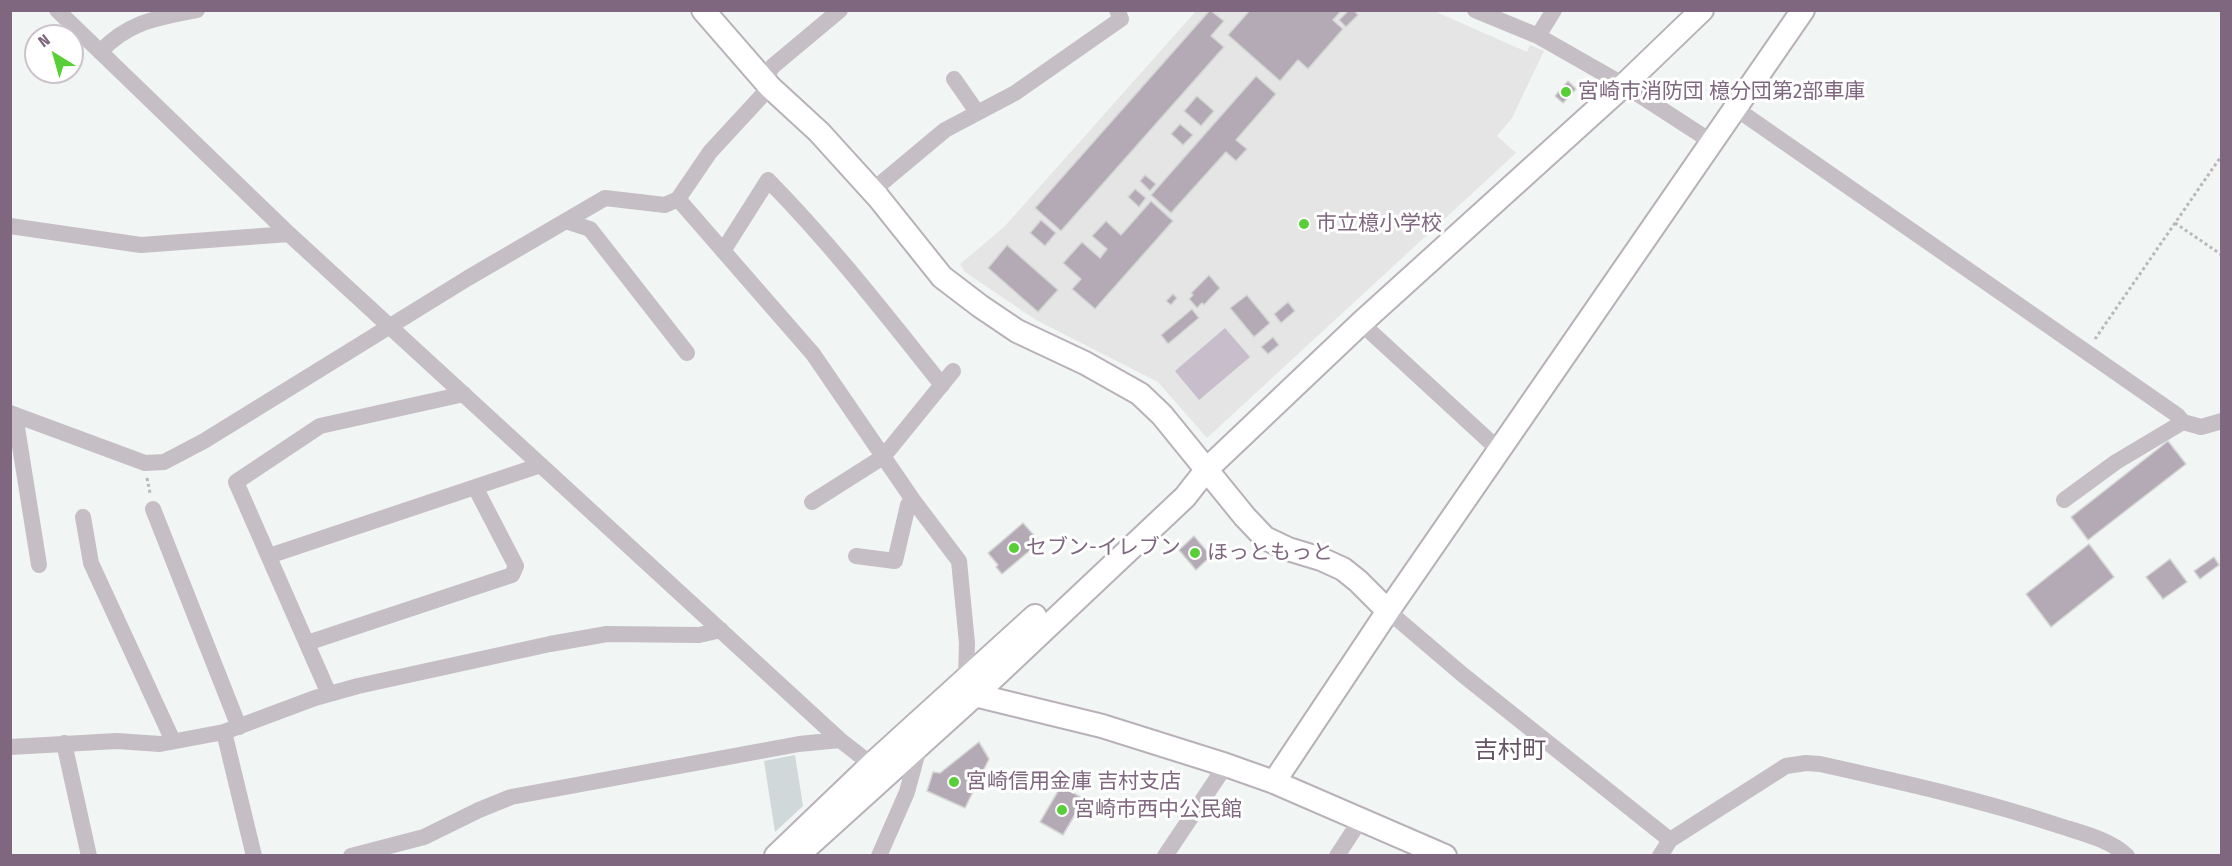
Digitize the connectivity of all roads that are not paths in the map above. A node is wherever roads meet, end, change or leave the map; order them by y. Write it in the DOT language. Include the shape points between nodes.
graph roads {
  1 [pos="57,10"];
  2 [pos="197,10"];
  3 [pos="704,10"];
  4 [pos="840,10"];
  5 [pos="1116,10"];
  6 [pos="1475,10"];
  7 [pos="1554,10"];
  8 [pos="1702,10"];
  9 [pos="1803,10"];
  10 [pos="1538,36"];
  11 [pos="100,52"];
  12 [pos="954,79"];
  13 [pos="767,83"];
  14 [pos="1624,85"];
  15 [pos="1735,108"];
  16 [pos="977,112"];
  17 [pos="1712,142"];
  18 [pos="872,191"];
  19 [pos="678,199"];
  20 [pos="565,221"];
  21 [pos="10,226"];
  22 [pos="289,234"];
  23 [pos="723,250"];
  24 [pos="1361,322"];
  25 [pos="390,326"];
  26 [pos="687,353"];
  27 [pos="953,371"];
  28 [pos="942,385"];
  29 [pos="464,394"];
  30 [pos="13,414"];
  31 [pos="2222,421"];
  32 [pos="2182,422"];
  33 [pos="1499,450"];
  34 [pos="883,457"];
  35 [pos="541,465"];
  36 [pos="1207,469"];
  37 [pos="476,487"];
  38 [pos="913,500"];
  39 [pos="2064,500"];
  40 [pos="812,502"];
  41 [pos="153,509"];
  42 [pos="83,517"];
  43 [pos="269,556"];
  44 [pos="856,556"];
  45 [pos="39,565"];
  46 [pos="1388,611"];
  47 [pos="721,630"];
  48 [pos="307,644"];
  49 [pos="971,687"];
  50 [pos="329,694"];
  51 [pos="231,729"];
  52 [pos="840,740"];
  53 [pos="173,741"];
  54 [pos="64,743"];
  55 [pos="921,743"];
  56 [pos="10,747"];
  57 [pos="1226,765"];
  58 [pos="878,770"];
  59 [pos="1274,782"];
  60 [pos="1361,819"];
  61 [pos="1670,840"];
  62 [pos="89,855"];
  63 [pos="254,855"];
  64 [pos="351,855"];
  65 [pos="776,855"];
  66 [pos="796,855"];
  67 [pos="879,855"];
  68 [pos="1165,855"];
  69 [pos="1337,855"];
  70 [pos="1445,855"];
  71 [pos="1660,855"];
  72 [pos="2127,855"];
  1 -- 11 [label="street"];
  2 -- 11 [label="street" via="135,26 115,37"];
  3 -- 13 [label="street"];
  4 -- 13 [label="street" via="773,66"];
  5 -- 16 [label="street" via="1121,19 1015,93"];
  6 -- 10 [label="street"];
  7 -- 10 [label="street"];
  8 -- 14 [label="street"];
  9 -- 15 [label="street"];
  10 -- 14 [label="street"];
  11 -- 22 [label="street"];
  12 -- 16 [label="street"];
  13 -- 18 [label="street" via="819,132"];
  13 -- 19 [label="street" via="710,152"];
  14 -- 17 [label="street"];
  14 -- 24 [label="street"];
  15 -- 17 [label="street"];
  15 -- 32 [label="street" via="2087,350"];
  16 -- 18 [label="street" via="945,130"];
  17 -- 33 [label="street"];
  18 -- 36 [label="street" via="942,277 1017,331 1140,394"];
  19 -- 20 [label="street" via="665,205 605,198"];
  19 -- 23 [label="street"];
  20 -- 25 [label="street"];
  20 -- 26 [label="street" via="590,229"];
  21 -- 22 [label="street" via="141,244"];
  22 -- 25 [label="street"];
  23 -- 28 [label="street" via="768,180 862,285"];
  23 -- 34 [label="street" via="813,354"];
  24 -- 33 [label="street"];
  24 -- 36 [label="street"];
  25 -- 29 [label="street"];
  25 -- 30 [label="street" via="164,462 144,463"];
  27 -- 28 [label="street"];
  28 -- 34 [label="street"];
  29 -- 35 [label="street"];
  29 -- 43 [label="street" via="320,426 236,482"];
  30 -- 45 [label="street"];
  31 -- 32 [label="street" via="2201,428"];
  32 -- 39 [label="street" via="2116,462"];
  33 -- 46 [label="street"];
  34 -- 38 [label="street"];
  34 -- 40 [label="street"];
  35 -- 37 [label="street"];
  35 -- 47 [label="street"];
  36 -- 46 [label="street" via="1265,538 1343,570"];
  36 -- 49 [label="street" via="1179,487"];
  37 -- 43 [label="street"];
  37 -- 48 [label="street" via="516,566 512,575"];
  38 -- 44 [label="street" via="908,505 896,561"];
  38 -- 49 [label="street" via="959,561"];
  41 -- 51 [label="street"];
  42 -- 53 [label="street" via="91,563"];
  43 -- 48 [label="street"];
  46 -- 59 [label="street"];
  46 -- 61 [label="street"];
  47 -- 50 [label="street" via="699,635 607,634"];
  47 -- 52 [label="street"];
  48 -- 50 [label="street"];
  49 -- 55 [label="street"];
  49 -- 57 [label="street"];
  49 -- 58 [label="street"];
  50 -- 51 [label="street"];
  51 -- 53 [label="street"];
  51 -- 63 [label="street"];
  52 -- 58 [label="street"];
  52 -- 64 [label="street" via="799,744 511,797 424,837"];
  53 -- 54 [label="street"];
  54 -- 56 [label="street"];
  54 -- 62 [label="street"];
  55 -- 58 [label="street"];
  55 -- 67 [label="street" via="906,792"];
  57 -- 59 [label="street"];
  57 -- 68 [label="street"];
  58 -- 65 [label="street"];
  58 -- 66 [label="street"];
  59 -- 60 [label="street"];
  60 -- 69 [label="street"];
  60 -- 70 [label="street"];
  61 -- 71 [label="street"];
  61 -- 72 [label="street" via="1786,766 1806,763 1941,792 2029,816 2083,834"];
}
